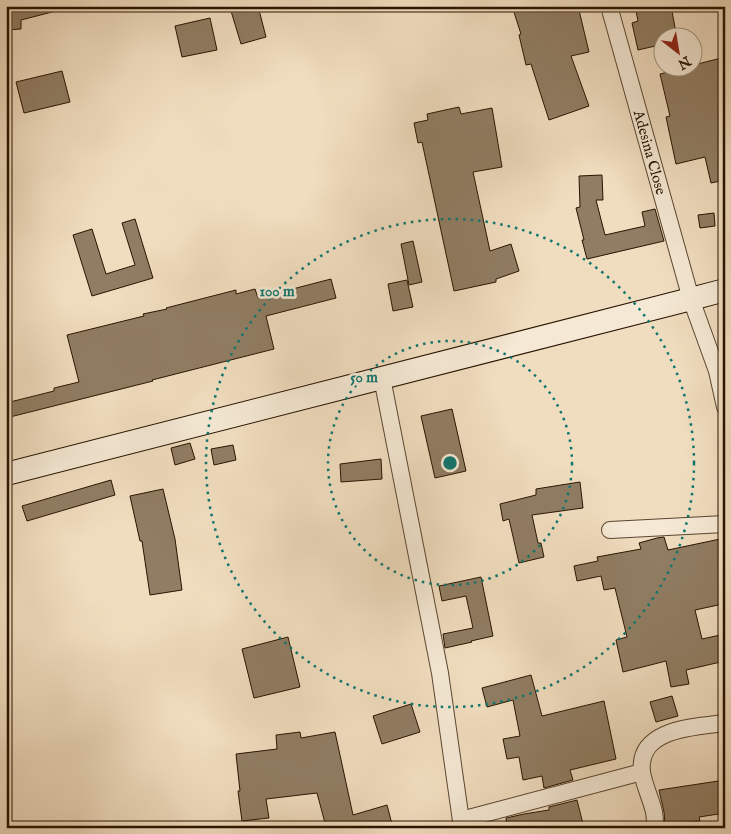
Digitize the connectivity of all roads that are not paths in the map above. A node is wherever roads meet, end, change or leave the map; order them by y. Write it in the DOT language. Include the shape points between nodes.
graph roads {
  1 [pos="609,6"];
  2 [pos="725,290"];
  3 [pos="691,299"];
  4 [pos="382,378"];
  5 [pos="725,407"];
  6 [pos="6,474"];
  7 [pos="725,524"];
  8 [pos="610,530"];
  9 [pos="725,723"];
  10 [pos="642,772"];
  11 [pos="462,824"];
  12 [pos="655,828"];
  1 -- 3 [label="street, Adesina Close"];
  2 -- 3 [label="main road"];
  3 -- 4 [label="main road"];
  3 -- 5 [label="street, Adesina Close" via="717,371"];
  4 -- 6 [label="main road"];
  4 -- 11 [label="street" via="440,673"];
  7 -- 8 [label="street"];
  9 -- 10 [label="street" via="673,731 652,742 642,758"];
  10 -- 11 [label="street"];
  10 -- 12 [label="street" via="655,814"];
}
